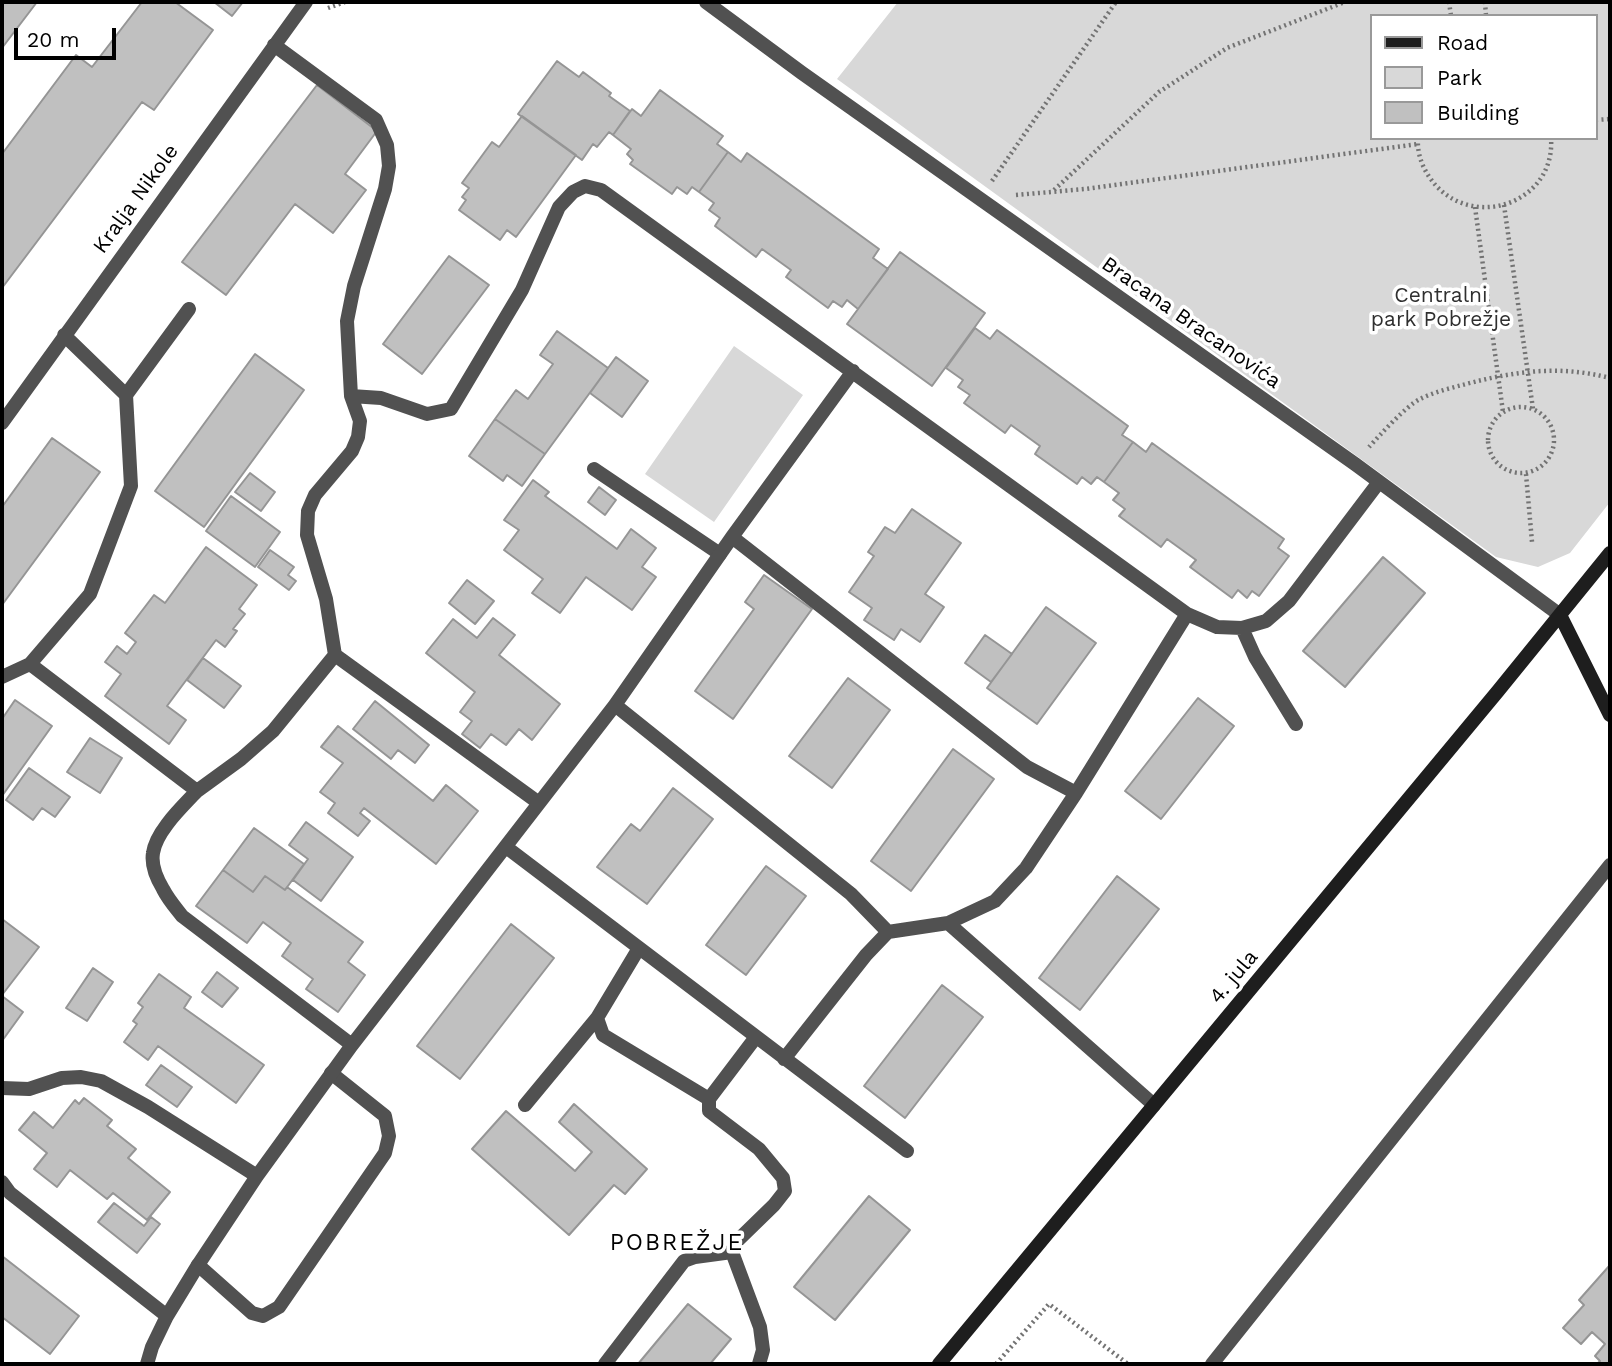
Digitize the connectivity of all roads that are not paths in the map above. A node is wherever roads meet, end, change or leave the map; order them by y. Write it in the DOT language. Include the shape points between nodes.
graph roads {
  1 [pos="306,2"];
  2 [pos="706,2"];
  3 [pos="274,45"];
  4 [pos="189,309"];
  5 [pos="64,335"];
  6 [pos="853,371"];
  7 [pos="126,395"];
  8 [pos="351,396"];
  9 [pos="2,423"];
  10 [pos="594,468"];
  11 [pos="1379,482"];
  12 [pos="732,537"];
  13 [pos="1610,552"];
  14 [pos="720,554"];
  15 [pos="1187,614"];
  16 [pos="1560,615"];
  17 [pos="1242,628"];
  18 [pos="335,655"];
  19 [pos="30,664"];
  20 [pos="2,677"];
  21 [pos="615,705"];
  22 [pos="1610,715"];
  23 [pos="1296,724"];
  24 [pos="197,791"];
  25 [pos="1076,793"];
  26 [pos="539,803"];
  27 [pos="506,847"];
  28 [pos="1610,865"];
  29 [pos="947,923"];
  30 [pos="888,932"];
  31 [pos="639,948"];
  32 [pos="597,1018"];
  33 [pos="756,1037"];
  34 [pos="352,1045"];
  35 [pos="784,1059"];
  36 [pos="331,1073"];
  37 [pos="2,1088"];
  38 [pos="709,1100"];
  39 [pos="525,1105"];
  40 [pos="1154,1105"];
  41 [pos="906,1151"];
  42 [pos="257,1177"];
  43 [pos="2,1182"];
  44 [pos="732,1252"];
  45 [pos="198,1265"];
  46 [pos="167,1316"];
  47 [pos="146,1364"];
  48 [pos="605,1364"];
  49 [pos="759,1364"];
  50 [pos="939,1364"];
  51 [pos="1212,1364"];
  1 -- 3 [label="street, Kralja Nikole"];
  2 -- 11 [label="street, Bracana Bracanovića"];
  3 -- 5 [label="street, Kralja Nikole"];
  3 -- 8 [label="street" via="376,120 387,145 385,189 347,321"];
  4 -- 7 [label="street"];
  5 -- 7 [label="street"];
  5 -- 9 [label="street, Kralja Nikole"];
  6 -- 8 [label="street" via="601,190 585,186 559,207 522,290 452,409 427,414 380,398"];
  6 -- 12 [label="street"];
  6 -- 15 [label="street"];
  7 -- 19 [label="street" via="131,486 90,594"];
  8 -- 18 [label="street" via="360,421 358,438 308,511 307,535 326,599"];
  10 -- 14 [label="street"];
  11 -- 16 [label="street, Bracana Bracanovića"];
  11 -- 17 [label="street" via="1289,601 1266,621"];
  12 -- 14 [label="street"];
  12 -- 25 [label="street" via="1027,767"];
  13 -- 16 [label="main road, 4. jula"];
  14 -- 21 [label="street"];
  15 -- 17 [label="street" via="1217,627"];
  15 -- 25 [label="street"];
  16 -- 22 [label="main road, Bracana Bracanovića"];
  16 -- 40 [label="main road, 4. jula"];
  17 -- 23 [label="street"];
  18 -- 24 [label="street" via="273,731"];
  18 -- 26 [label="street"];
  19 -- 20 [label="street"];
  19 -- 24 [label="street"];
  21 -- 26 [label="street"];
  21 -- 30 [label="street" via="851,894"];
  24 -- 34 [label="street" via="170,820 152,852 163,890 182,916"];
  25 -- 29 [label="street" via="1026,868 995,901"];
  26 -- 27 [label="street"];
  27 -- 31 [label="street"];
  27 -- 34 [label="street"];
  28 -- 51 [label="street"];
  29 -- 30 [label="street"];
  29 -- 40 [label="street"];
  30 -- 35 [label="street"];
  31 -- 32 [label="street"];
  31 -- 33 [label="street"];
  32 -- 38 [label="street" via="603,1035"];
  32 -- 39 [label="street"];
  33 -- 35 [label="street"];
  33 -- 38 [label="street"];
  34 -- 36 [label="street"];
  35 -- 41 [label="street"];
  36 -- 42 [label="street"];
  36 -- 45 [label="street" via="385,1116 389,1136 385,1153 279,1307 263,1316 252,1313"];
  37 -- 42 [label="street" via="29,1089 62,1078 101,1081"];
  38 -- 44 [label="street" via="709,1111 759,1149 783,1178 785,1191 736,1242"];
  40 -- 50 [label="main road, 4. jula"];
  42 -- 45 [label="street"];
  43 -- 46 [label="street"];
  44 -- 48 [label="street" via="684,1261"];
  44 -- 49 [label="street" via="760,1327 763,1350"];
  45 -- 46 [label="street"];
  46 -- 47 [label="street"];
}
